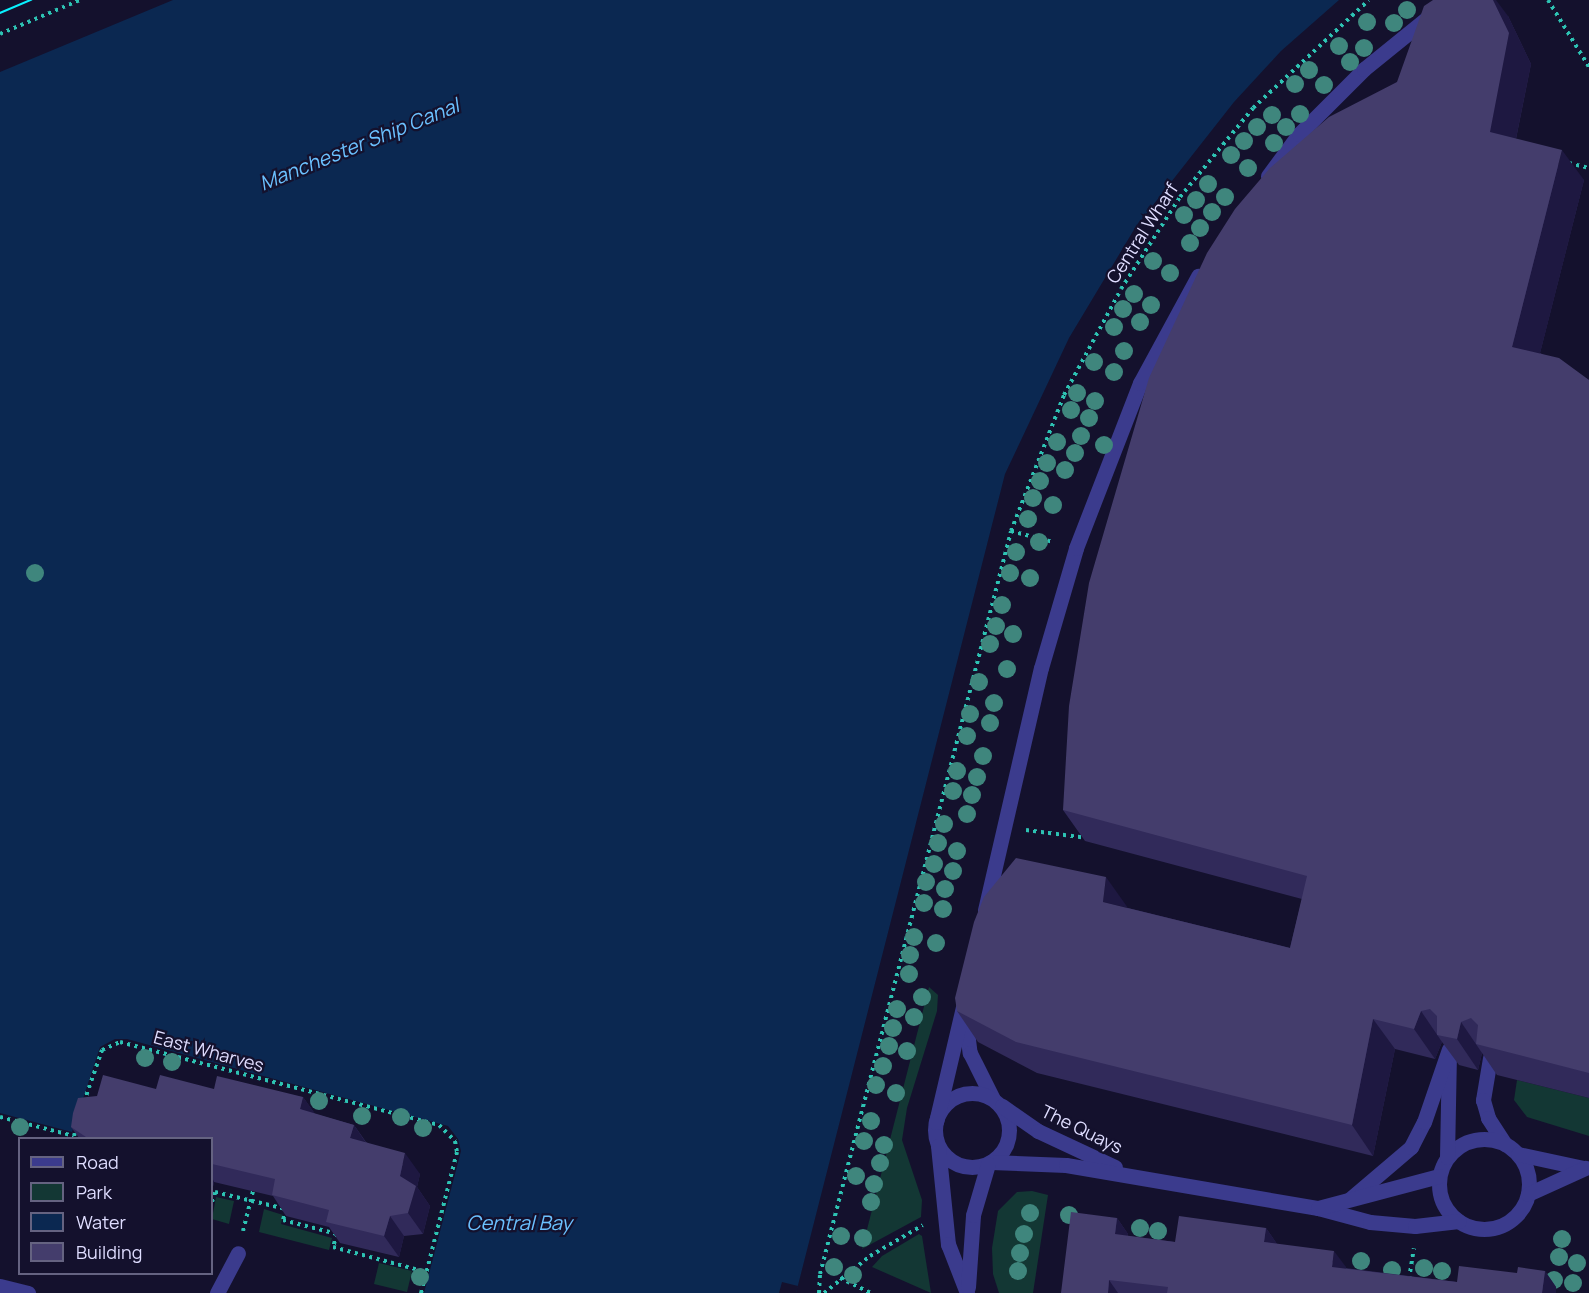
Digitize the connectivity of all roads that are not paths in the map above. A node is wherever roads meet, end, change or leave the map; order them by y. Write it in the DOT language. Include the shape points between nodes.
graph roads {
  1 [pos="1434,12"];
  2 [pos="1258,189"];
  3 [pos="1205,263"];
  4 [pos="982,922"];
  5 [pos="1490,1058"];
  6 [pos="997,1101"];
  7 [pos="936,1122"];
  8 [pos="938,1143"];
  9 [pos="1512,1149"];
  10 [pos="1447,1157"];
  11 [pos="990,1163"];
  12 [pos="1586,1168"];
  13 [pos="1439,1176"];
  14 [pos="1152,1180"];
  15 [pos="1528,1194"];
  16 [pos="1350,1200"];
  17 [pos="1318,1208"];
  18 [pos="1459,1221"];
  19 [pos="238,1253"];
  20 [pos="0,1286"];
  21 [pos="28,1293"];
  22 [pos="217,1293"];
  23 [pos="968,1293"];
  1 -- 2 [label="street" via="1364,69 1299,134"];
  3 -- 4 [label="street" via="1140,383 1076,548 1041,668"];
  5 -- 9 [label="street" via="1484,1100 1488,1118"];
  6 -- 7 [label="street" via="972,1092 956,1096 941,1109"];
  6 -- 7 [label="street" via="970,1053 965,1029 968,987"];
  6 -- 11 [label="street" via="1008,1118 1009,1139"];
  6 -- 14 [label="street, The Quays" via="1059,1142"];
  7 -- 8 [label="street"];
  8 -- 11 [label="street" via="948,1159 962,1166"];
  8 -- 23 [label="street" via="948,1244"];
  9 -- 10 [label="street" via="1493,1139 1474,1140"];
  9 -- 12 [label="street"];
  9 -- 15 [label="street" via="1525,1166"];
  10 -- 13 [label="street"];
  10 -- 16 [label="street" via="1449,1049 1424,1122 1411,1147"];
  11 -- 14 [label="street, The Quays" via="1051,1163"];
  11 -- 23 [label="street" via="970,1231"];
  12 -- 15 [label="street"];
  13 -- 16 [label="street, The Quays"];
  13 -- 18 [label="street" via="1442,1202"];
  14 -- 17 [label="street, The Quays"];
  15 -- 18 [label="street" via="1513,1218 1500,1226 1472,1227"];
  16 -- 17 [label="street, The Quays"];
  17 -- 18 [label="street, The Quays" via="1370,1222 1415,1226"];
  19 -- 22 [label="street"];
  20 -- 21 [label="street"];
}
